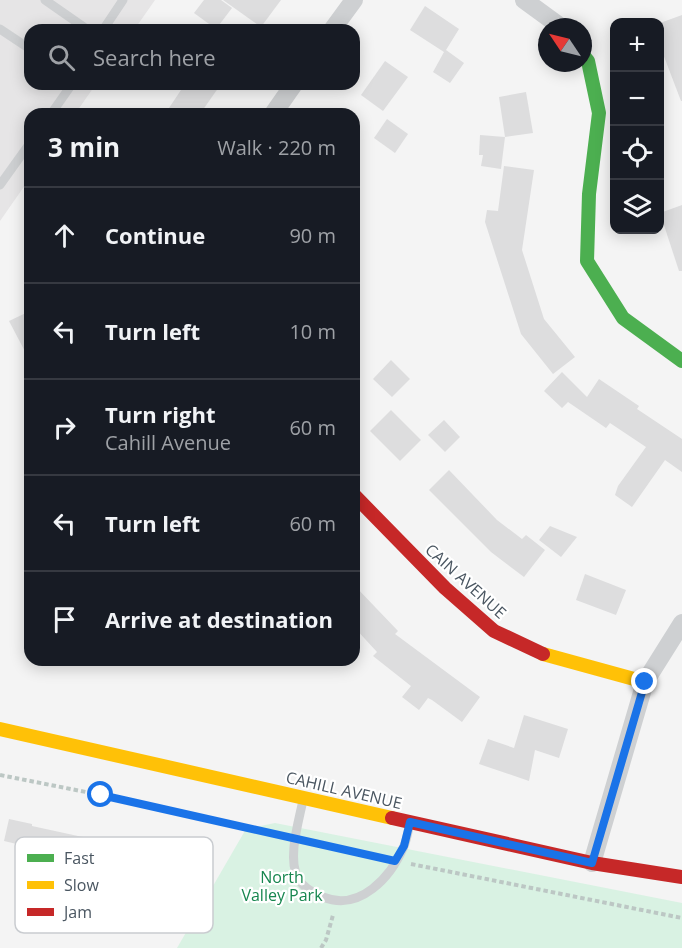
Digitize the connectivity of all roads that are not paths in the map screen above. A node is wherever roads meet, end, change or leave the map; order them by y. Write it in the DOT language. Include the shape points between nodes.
graph roads {
  1 [pos="45,0"];
  2 [pos="123,0"];
  3 [pos="354,0"];
  4 [pos="524,0"];
  5 [pos="549,18"];
  6 [pos="79,24"];
  7 [pos="107,24"];
  8 [pos="336,24"];
  9 [pos="0,28"];
  10 [pos="24,45"];
  11 [pos="590,72"];
  12 [pos="68,90"];
  13 [pos="290,90"];
  14 [pos="55,108"];
  15 [pos="277,108"];
  16 [pos="24,151"];
  17 [pos="0,185"];
  18 [pos="682,361"];
  19 [pos="360,501"];
  20 [pos="682,623"];
  21 [pos="645,682"];
  22 [pos="0,729"];
  23 [pos="304,798"];
  24 [pos="410,822"];
  25 [pos="592,863"];
  26 [pos="682,877"];
  1 -- 6 [label="lane"];
  2 -- 7 [label="lane"];
  3 -- 8 [label="street"];
  4 -- 5 [label="street"];
  9 -- 10 [label="lane"];
  11 -- 18 [label="street" via="599,113 589,194 587,261 623,318"];
  12 -- 14 [label="lane"];
  13 -- 15 [label="street"];
  16 -- 17 [label="lane"];
  19 -- 21 [label="street, CAIN AVENUE" via="445,588 494,631 545,655"];
  20 -- 21 [label="street"];
  21 -- 25 [label="street"];
  22 -- 23 [label="street, CAHILL AVENUE"];
  23 -- 24 [label="street, CAHILL AVENUE"];
  23 -- 24 [label="lane" via="293,858 297,878 309,891 328,899 350,899 370,892 384,879 404,846"];
  24 -- 25 [label="street, CAHILL AVENUE"];
  25 -- 26 [label="street, CAHILL AVENUE"];
}
